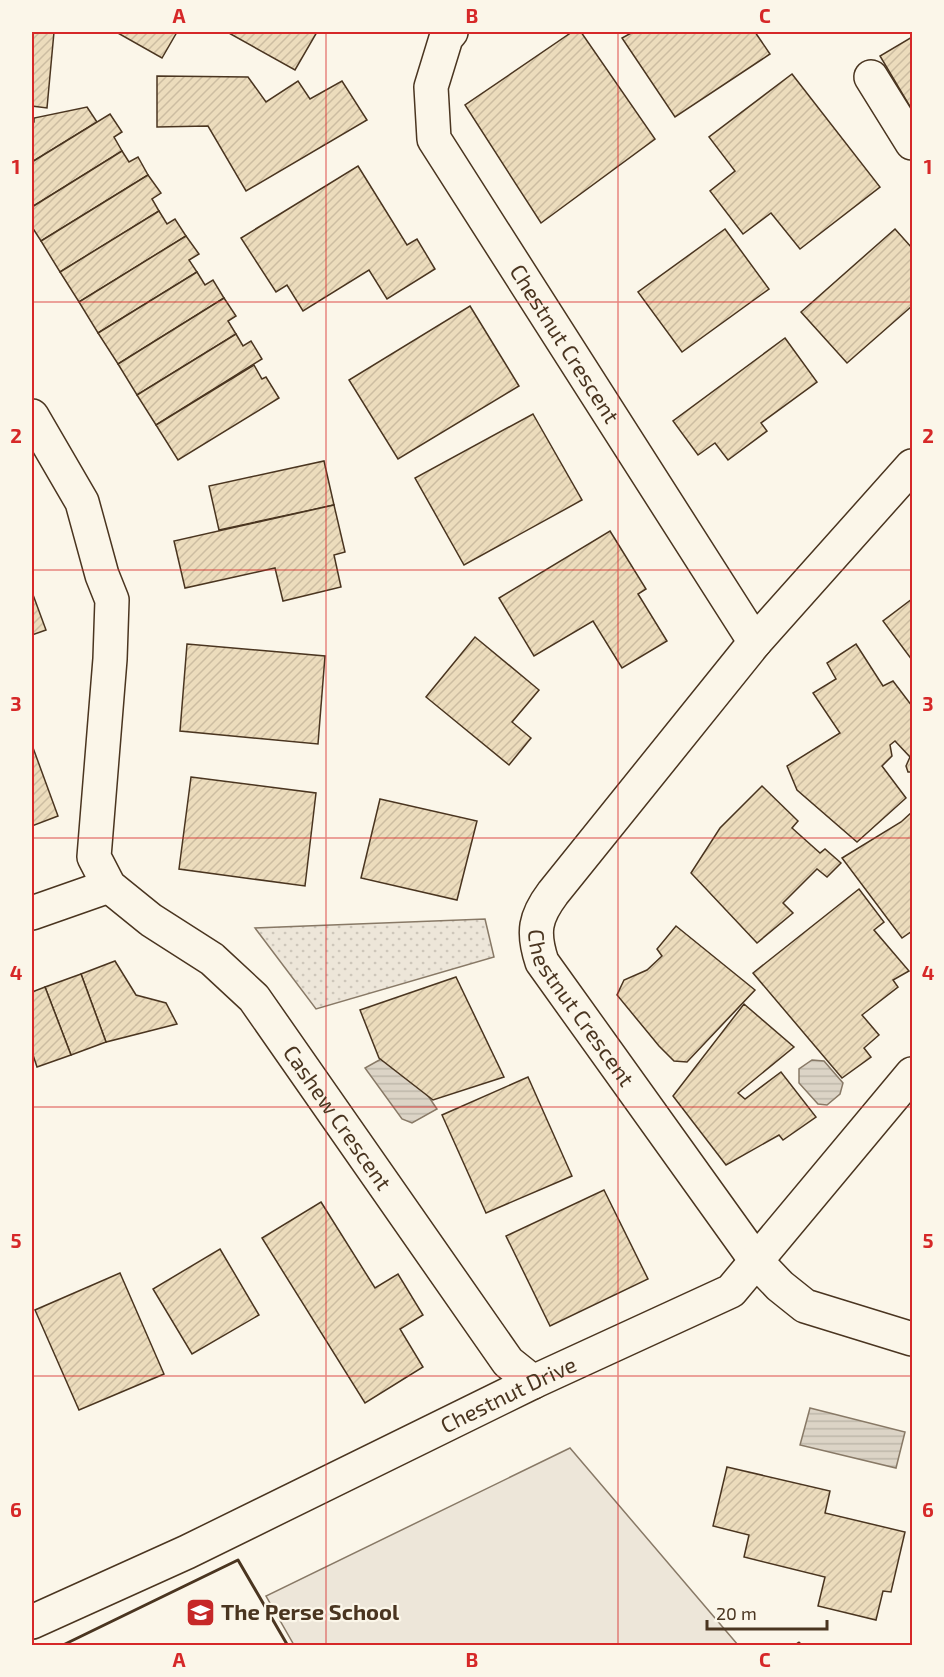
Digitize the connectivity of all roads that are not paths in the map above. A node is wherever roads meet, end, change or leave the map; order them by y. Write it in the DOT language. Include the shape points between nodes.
graph roads {
  1 [pos="451,32"];
  2 [pos="871,77"];
  3 [pos="912,143"];
  4 [pos="36,430"];
  5 [pos="912,466"];
  6 [pos="755,642"];
  7 [pos="109,886"];
  8 [pos="32,913"];
  9 [pos="912,1074"];
  10 [pos="757,1262"];
  11 [pos="912,1339"];
  12 [pos="532,1382"];
  13 [pos="32,1622"];
  1 -- 6 [label="street, Chestnut Crescent" via="431,87 434,139"];
  2 -- 3 [label="street"];
  4 -- 7 [label="street, Cashew Crescent" via="82,502 112,600 94,857"];
  5 -- 6 [label="street, Chestnut Crescent"];
  6 -- 10 [label="street, Chestnut Crescent" via="542,907 536,925 536,944 542,962"];
  7 -- 8 [label="street"];
  7 -- 12 [label="street, Cashew Crescent" via="151,920 212,959 254,998 508,1362"];
  9 -- 10 [label="street, Chestnut Drive"];
  10 -- 11 [label="street, Chestnut Crescent" via="806,1306"];
  10 -- 12 [label="street, Chestnut Drive" via="731,1291"];
  12 -- 13 [label="street, Chestnut Drive" via="187,1552"];
}
